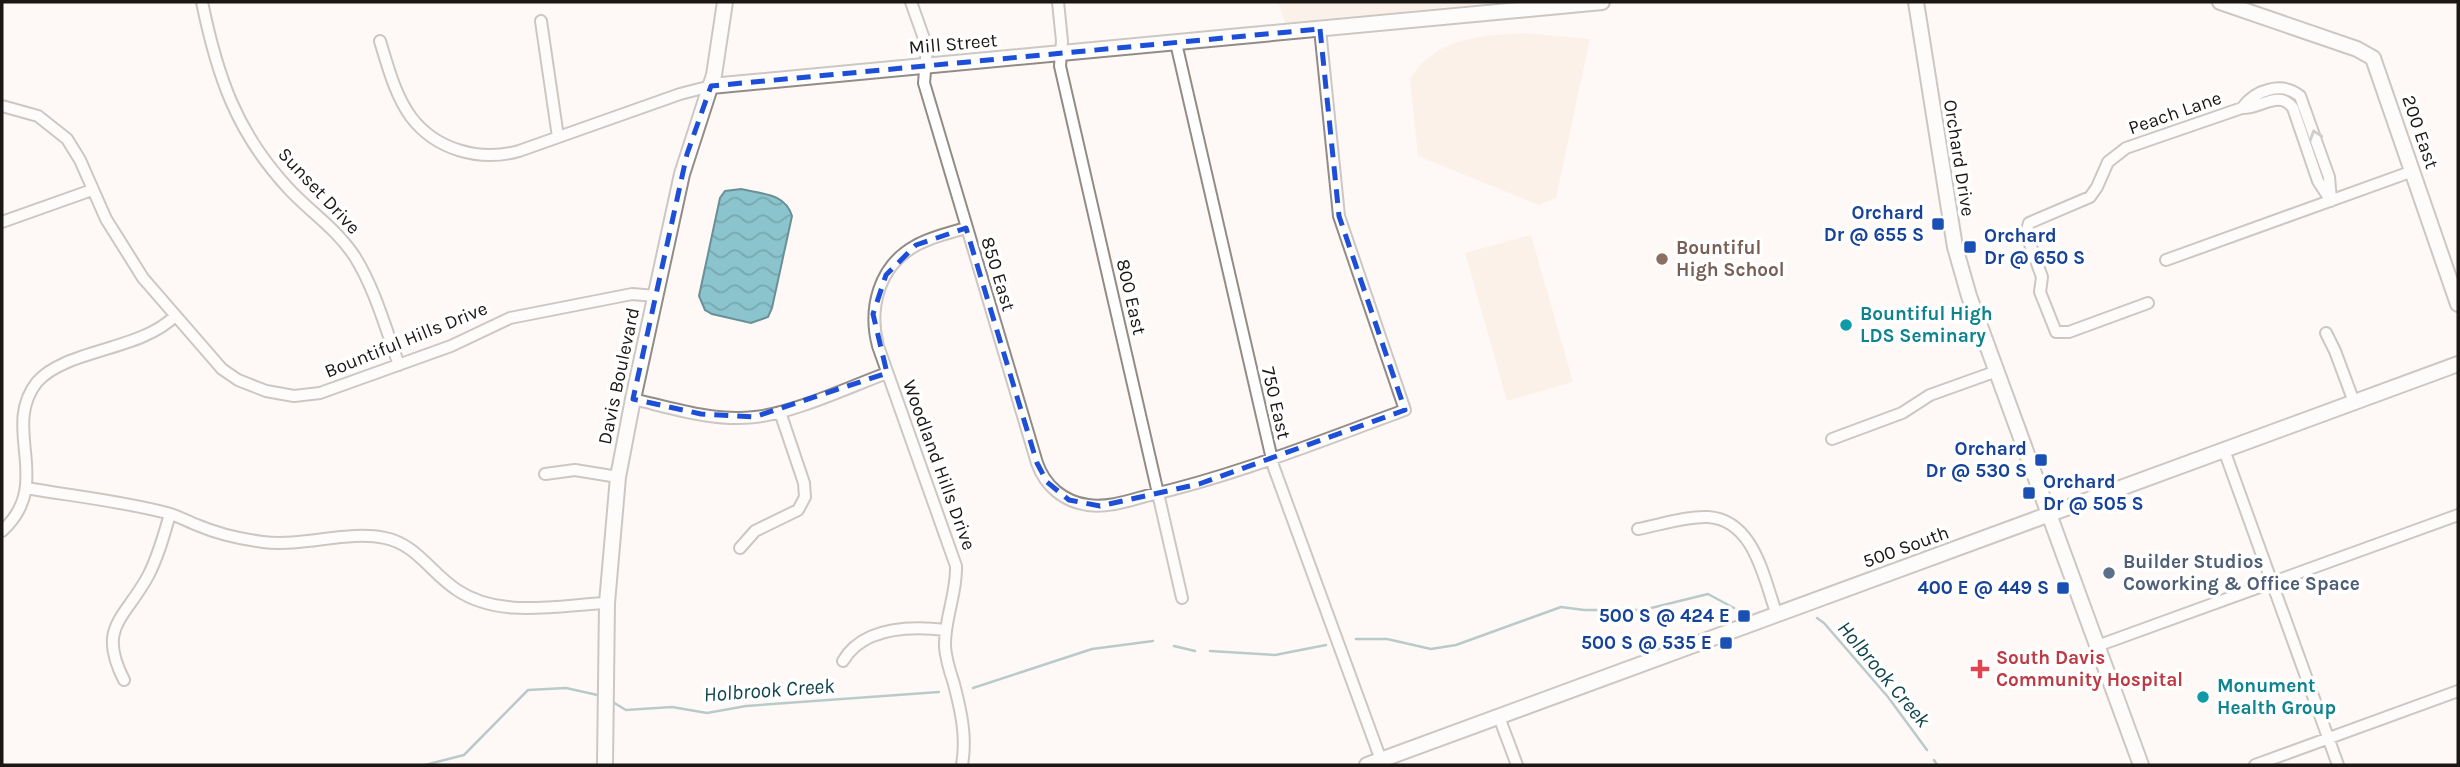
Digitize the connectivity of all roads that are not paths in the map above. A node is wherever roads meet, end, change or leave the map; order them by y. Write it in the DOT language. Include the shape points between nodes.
graph roads {
  1 [pos="202,2"];
  2 [pos="725,2"];
  3 [pos="911,2"];
  4 [pos="1058,2"];
  5 [pos="1602,2"];
  6 [pos="1916,2"];
  7 [pos="2220,2"];
  8 [pos="541,21"];
  9 [pos="1320,29"];
  10 [pos="380,41"];
  11 [pos="1176,43"];
  12 [pos="1061,54"];
  13 [pos="926,66"];
  14 [pos="711,86"];
  15 [pos="2,106"];
  16 [pos="558,137"];
  17 [pos="2413,171"];
  18 [pos="92,190"];
  19 [pos="2331,201"];
  20 [pos="2,222"];
  21 [pos="966,228"];
  22 [pos="2166,260"];
  23 [pos="656,296"];
  24 [pos="2148,303"];
  25 [pos="2458,303"];
  26 [pos="176,316"];
  27 [pos="2326,333"];
  28 [pos="2458,364"];
  29 [pos="399,365"];
  30 [pos="1997,371"];
  31 [pos="887,373"];
  32 [pos="633,399"];
  33 [pos="2354,402"];
  34 [pos="779,412"];
  35 [pos="1832,439"];
  36 [pos="2224,450"];
  37 [pos="1271,459"];
  38 [pos="545,474"];
  39 [pos="618,477"];
  40 [pos="26,488"];
  41 [pos="1158,494"];
  42 [pos="170,514"];
  43 [pos="2049,514"];
  44 [pos="2458,515"];
  45 [pos="1637,529"];
  46 [pos="2,531"];
  47 [pos="740,548"];
  48 [pos="2272,583"];
  49 [pos="1182,598"];
  50 [pos="607,603"];
  51 [pos="1777,615"];
  52 [pos="946,630"];
  53 [pos="2097,646"];
  54 [pos="843,661"];
  55 [pos="124,680"];
  56 [pos="2458,691"];
  57 [pos="1499,717"];
  58 [pos="2328,738"];
  59 [pos="1374,763"];
  60 [pos="605,765"];
  61 [pos="962,765"];
  62 [pos="1517,765"];
  63 [pos="2141,765"];
  64 [pos="2255,765"];
  65 [pos="2338,765"];
  1 -- 29 [label="street, Sunset Drive" via="215,60 237,117 285,185 334,230 355,257"];
  2 -- 14 [label="street, Davis Boulevard"];
  3 -- 13 [label="street, 850 East" via="927,47"];
  4 -- 12 [label="street, 800 East"];
  5 -- 9 [label="street, Mill Street"];
  6 -- 30 [label="street, Orchard Drive" via="1955,247"];
  7 -- 17 [label="street, 200 East" via="2370,55 2378,66"];
  8 -- 16 [label="street"];
  9 -- 11 [label="street, Mill Street"];
  9 -- 37 [label="street" via="1339,216 1405,410"];
  10 -- 16 [label="street, Mill Street" via="404,105 420,127 444,144 497,156"];
  11 -- 12 [label="street, Mill Street"];
  11 -- 37 [label="street, 750 East"];
  12 -- 13 [label="street, Mill Street"];
  12 -- 41 [label="street, 800 East" via="1060,66"];
  13 -- 14 [label="street, Mill Street"];
  13 -- 21 [label="street, 850 East" via="924,83"];
  14 -- 16 [label="street, Mill Street"];
  14 -- 23 [label="street, Davis Boulevard" via="687,155"];
  15 -- 18 [label="street, Bountiful Hills Drive" via="38,116 61,133 77,153"];
  17 -- 19 [label="street"];
  17 -- 25 [label="street, 200 East"];
  18 -- 20 [label="street"];
  18 -- 26 [label="street, Bountiful Hills Drive" via="124,251"];
  19 -- 22 [label="street"];
  19 -- 24 [label="street, Peach Lane" via="2318,181 2293,108 2278,99 2126,148 2108,162 2090,197 2027,226 2026,233 2042,277 2040,292 2056,332 2069,332"];
  21 -- 31 [label="street, Woodland Hills Drive" via="916,245 886,275 873,314"];
  21 -- 41 [label="street, 850 East" via="1043,477 1069,500 1089,506"];
  23 -- 29 [label="street, Bountiful Hills Drive" via="632,294 519,316"];
  23 -- 32 [label="street, Davis Boulevard"];
  26 -- 29 [label="street, Bountiful Hills Drive" via="222,369 247,385 276,394 320,393"];
  26 -- 40 [label="street" via="158,331 64,365 39,380 22,415"];
  27 -- 33 [label="street"];
  28 -- 33 [label="street, 500 South"];
  30 -- 35 [label="street"];
  30 -- 43 [label="street, Orchard Drive"];
  31 -- 34 [label="street"];
  31 -- 52 [label="street, Woodland Hills Drive" via="954,558 956,584"];
  32 -- 34 [label="street" via="721,417"];
  32 -- 39 [label="street, Davis Boulevard"];
  33 -- 36 [label="street, 500 South"];
  34 -- 47 [label="street" via="805,497 792,515 755,531"];
  36 -- 43 [label="street, 500 South"];
  36 -- 48 [label="street"];
  37 -- 41 [label="street"];
  37 -- 59 [label="street, 750 East"];
  38 -- 39 [label="street" via="575,470"];
  39 -- 50 [label="street, Davis Boulevard"];
  40 -- 42 [label="street"];
  40 -- 46 [label="street" via="16,515"];
  41 -- 49 [label="street, 800 East"];
  42 -- 50 [label="street" via="218,532 266,542 372,536 394,540 412,549 465,595 498,606"];
  42 -- 55 [label="street" via="150,573 114,634 113,657"];
  43 -- 51 [label="street, 500 South"];
  43 -- 53 [label="street, Orchard Drive"];
  44 -- 48 [label="street"];
  45 -- 51 [label="street" via="1707,517 1735,527 1750,544"];
  48 -- 53 [label="street"];
  48 -- 58 [label="street"];
  50 -- 60 [label="street, Davis Boulevard"];
  51 -- 57 [label="street, 500 South"];
  52 -- 54 [label="street" via="895,630 856,646"];
  52 -- 61 [label="street, Woodland Hills Drive" via="947,661 964,732"];
  53 -- 63 [label="street, Orchard Drive"];
  56 -- 58 [label="street"];
  57 -- 59 [label="street, 500 South"];
  57 -- 62 [label="street"];
  58 -- 64 [label="street"];
  58 -- 65 [label="street"];
}
